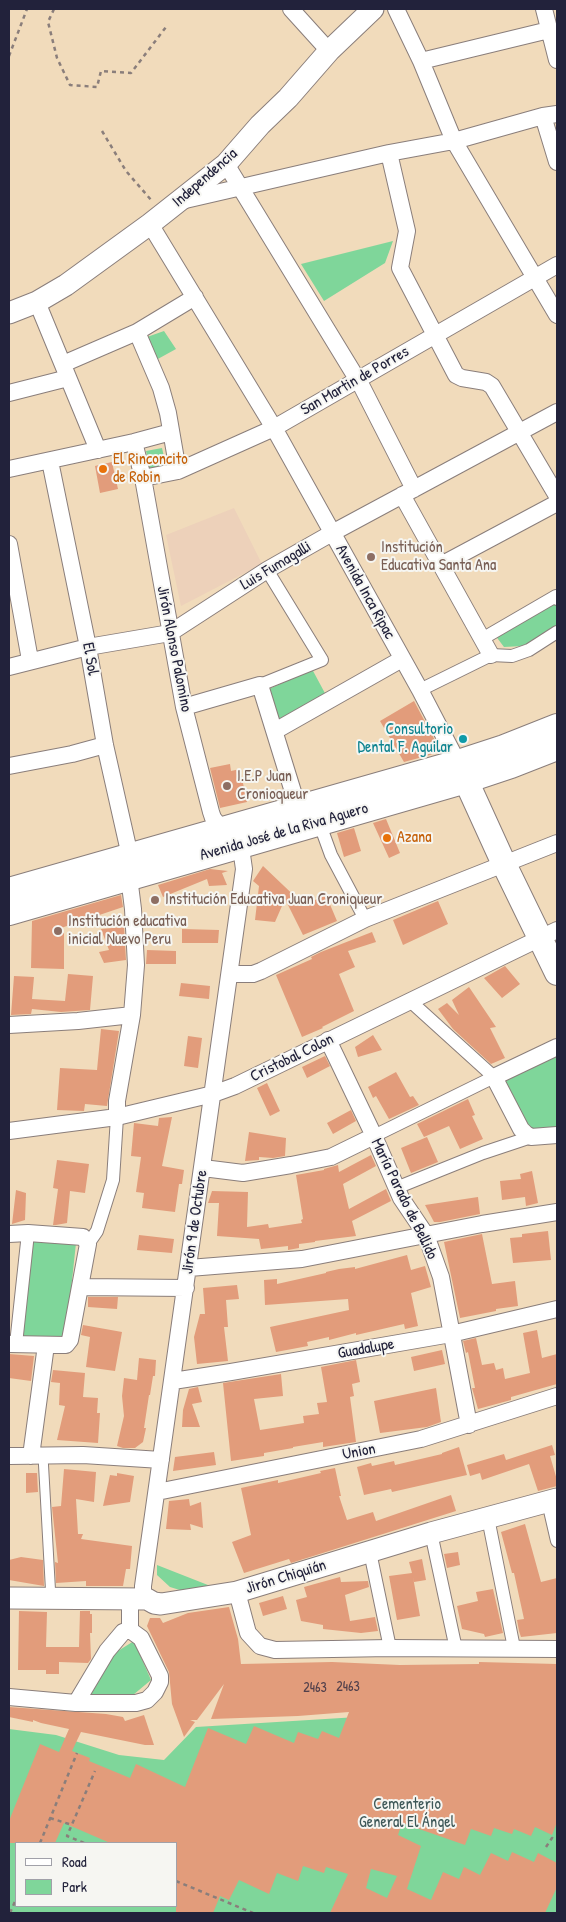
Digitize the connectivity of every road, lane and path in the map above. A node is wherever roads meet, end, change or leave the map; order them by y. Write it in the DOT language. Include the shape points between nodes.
graph roads {
  1 [pos="27,9"];
  2 [pos="54,9"];
  3 [pos="291,9"];
  4 [pos="373,9"];
  5 [pos="396,9"];
  6 [pos="544,9"];
  7 [pos="166,27"];
  8 [pos="549,30"];
  9 [pos="329,51"];
  10 [pos="9,56"];
  11 [pos="557,60"];
  12 [pos="421,61"];
  13 [pos="550,115"];
  14 [pos="102,131"];
  15 [pos="454,141"];
  16 [pos="389,153"];
  17 [pos="557,162"];
  18 [pos="226,164"];
  19 [pos="240,188"];
  20 [pos="164,213"];
  21 [pos="557,265"];
  22 [pos="536,276"];
  23 [pos="195,297"];
  24 [pos="37,302"];
  25 [pos="9,314"];
  26 [pos="557,315"];
  27 [pos="137,332"];
  28 [pos="436,335"];
  29 [pos="65,371"];
  30 [pos="356,380"];
  31 [pos="9,393"];
  32 [pos="557,412"];
  33 [pos="274,428"];
  34 [pos="171,432"];
  35 [pos="520,433"];
  36 [pos="134,442"];
  37 [pos="98,450"];
  38 [pos="50,461"];
  39 [pos="9,469"];
  40 [pos="178,470"];
  41 [pos="143,478"];
  42 [pos="408,492"];
  43 [pos="557,496"];
  44 [pos="557,503"];
  45 [pos="332,533"];
  46 [pos="9,544"];
  47 [pos="441,565"];
  48 [pos="267,570"];
  49 [pos="557,599"];
  50 [pos="557,632"];
  51 [pos="170,633"];
  52 [pos="482,638"];
  53 [pos="88,647"];
  54 [pos="491,655"];
  55 [pos="402,659"];
  56 [pos="30,660"];
  57 [pos="9,667"];
  58 [pos="260,685"];
  59 [pos="420,690"];
  60 [pos="184,707"];
  61 [pos="557,727"];
  62 [pos="275,731"];
  63 [pos="105,744"];
  64 [pos="557,747"];
  65 [pos="9,766"];
  66 [pos="462,772"];
  67 [pos="308,815"];
  68 [pos="229,838"];
  69 [pos="557,843"];
  70 [pos="504,864"];
  71 [pos="129,866"];
  72 [pos="9,891"];
  73 [pos="9,912"];
  74 [pos="365,919"];
  75 [pos="549,934"];
  76 [pos="557,973"];
  77 [pos="231,974"];
  78 [pos="409,1000"];
  79 [pos="132,1015"];
  80 [pos="9,1025"];
  81 [pos="328,1040"];
  82 [pos="557,1047"];
  83 [pos="494,1077"];
  84 [pos="214,1094"];
  85 [pos="117,1117"];
  86 [pos="9,1131"];
  87 [pos="557,1135"];
  88 [pos="374,1136"];
  89 [pos="531,1137"];
  90 [pos="203,1168"];
  91 [pos="396,1188"];
  92 [pos="557,1212"];
  93 [pos="28,1233"];
  94 [pos="9,1234"];
  95 [pos="426,1235"];
  96 [pos="88,1244"];
  97 [pos="189,1268"];
  98 [pos="81,1287"];
  99 [pos="186,1288"];
  100 [pos="557,1309"];
  101 [pos="451,1334"];
  102 [pos="12,1344"];
  103 [pos="46,1345"];
  104 [pos="172,1380"];
  105 [pos="557,1396"];
  106 [pos="469,1425"];
  107 [pos="9,1456"];
  108 [pos="37,1456"];
  109 [pos="161,1460"];
  110 [pos="157,1492"];
  111 [pos="552,1501"];
  112 [pos="488,1518"];
  113 [pos="431,1533"];
  114 [pos="557,1541"];
  115 [pos="370,1552"];
  116 [pos="237,1592"];
  117 [pos="9,1598"];
  118 [pos="51,1599"];
  119 [pos="138,1600"];
  120 [pos="130,1630"];
  121 [pos="390,1648"];
  122 [pos="514,1648"];
  123 [pos="557,1649"];
  124 [pos="456,1650"];
  125 [pos="9,1697"];
  126 [pos="76,1703"];
  127 [pos="77,1753"];
  128 [pos="96,1771"];
  129 [pos="50,1818"];
  130 [pos="72,1825"];
  131 [pos="557,1840"];
  132 [pos="40,1842"];
  133 [pos="82,1842"];
  134 [pos="546,1847"];
  135 [pos="178,1882"];
  136 [pos="15,1901"];
  137 [pos="10,1913"];
  138 [pos="253,1913"];
  1 -- 10 [label="path"];
  2 -- 7 [label="path" via="48,22 57,58 70,85 97,87 101,71 131,73"];
  3 -- 9 [label="street"];
  4 -- 9 [label="street, Independencia"];
  5 -- 12 [label="street"];
  6 -- 8 [label="street"];
  8 -- 11 [label="street"];
  8 -- 12 [label="street"];
  9 -- 18 [label="street, Independencia"];
  12 -- 15 [label="street"];
  13 -- 15 [label="street"];
  13 -- 17 [label="street"];
  14 -- 20 [label="path" via="126,171"];
  15 -- 16 [label="street"];
  15 -- 22 [label="street"];
  16 -- 19 [label="street"];
  16 -- 28 [label="street" via="407,231 399,265"];
  18 -- 19 [label="street"];
  18 -- 20 [label="street, Independencia"];
  19 -- 20 [label="street"];
  19 -- 30 [label="street"];
  20 -- 23 [label="street, Avenida Inca Ripac"];
  20 -- 24 [label="street, Independencia" via="66,285"];
  21 -- 22 [label="street, San Martin de Porres"];
  22 -- 26 [label="street"];
  22 -- 28 [label="street, San Martin de Porres"];
  23 -- 27 [label="street"];
  23 -- 33 [label="street, Avenida Inca Ripac"];
  24 -- 25 [label="street, Independencia"];
  24 -- 29 [label="street"];
  27 -- 29 [label="street"];
  27 -- 34 [label="street" via="161,388"];
  28 -- 30 [label="street, San Martin de Porres"];
  28 -- 35 [label="street" via="458,378 489,383"];
  29 -- 31 [label="street"];
  29 -- 37 [label="street"];
  30 -- 33 [label="street, San Martin de Porres"];
  30 -- 42 [label="street"];
  32 -- 35 [label="street, Luis Fumagalli"];
  33 -- 40 [label="street, San Martin de Porres"];
  33 -- 45 [label="street, Avenida Inca Ripac"];
  34 -- 36 [label="street"];
  34 -- 40 [label="street"];
  35 -- 42 [label="street, Luis Fumagalli"];
  35 -- 43 [label="street"];
  36 -- 37 [label="street"];
  36 -- 41 [label="street, Jirón Alonso Palomino"];
  37 -- 38 [label="street"];
  38 -- 39 [label="street"];
  38 -- 53 [label="street, El Sol"];
  40 -- 41 [label="street, San Martin de Porres"];
  41 -- 51 [label="street, Jirón Alonso Palomino"];
  42 -- 45 [label="street, Luis Fumagalli"];
  42 -- 47 [label="street"];
  44 -- 47 [label="street"];
  45 -- 48 [label="street, Luis Fumagalli"];
  45 -- 55 [label="street, Avenida Inca Ripac"];
  46 -- 56 [label="street"];
  47 -- 52 [label="street"];
  48 -- 51 [label="street, Luis Fumagalli"];
  48 -- 58 [label="street" via="322,660"];
  49 -- 52 [label="street" via="556,596"];
  50 -- 54 [label="street" via="529,650 512,656"];
  51 -- 53 [label="street, Luis Fumagalli"];
  51 -- 60 [label="street, Jirón Alonso Palomino"];
  52 -- 54 [label="street"];
  53 -- 56 [label="street, Luis Fumagalli"];
  53 -- 63 [label="street, El Sol"];
  54 -- 59 [label="street"];
  55 -- 59 [label="street, Avenida Inca Ripac"];
  55 -- 62 [label="street"];
  56 -- 57 [label="street, Luis Fumagalli"];
  58 -- 60 [label="street"];
  58 -- 62 [label="street"];
  59 -- 66 [label="street, Avenida Inca Ripac"];
  60 -- 68 [label="street, Jirón Alonso Palomino" via="213,818"];
  61 -- 66 [label="main road, Avenida José de la Riva Aguero" via="512,745"];
  62 -- 67 [label="street"];
  63 -- 65 [label="street"];
  63 -- 71 [label="street, El Sol"];
  64 -- 66 [label="main road, Avenida José de la Riva Aguero" via="511,765"];
  66 -- 67 [label="main road, Avenida José de la Riva Aguero"];
  66 -- 70 [label="main road, Avenida Inca Ripac"];
  67 -- 68 [label="main road, Avenida José de la Riva Aguero"];
  67 -- 74 [label="street"];
  68 -- 71 [label="main road, Avenida José de la Riva Aguero"];
  68 -- 77 [label="street, Jirón 9 de Octubre" via="242,855 244,869"];
  69 -- 70 [label="street"];
  70 -- 74 [label="street"];
  70 -- 75 [label="main road, Avenida Inca Ripac"];
  71 -- 72 [label="main road, Avenida José de la Riva Aguero"];
  71 -- 73 [label="main road, Avenida José de la Riva Aguero"];
  71 -- 79 [label="street, El Sol" via="136,965"];
  74 -- 77 [label="street" via="261,971"];
  75 -- 76 [label="main road, Avenida Inca Ripac"];
  75 -- 78 [label="street, Cristobal Colon"];
  77 -- 84 [label="street, Jirón 9 de Octubre"];
  78 -- 81 [label="street, Cristobal Colon"];
  78 -- 83 [label="street"];
  79 -- 80 [label="street"];
  79 -- 85 [label="street, El Sol"];
  81 -- 84 [label="street, Cristobal Colon"];
  81 -- 88 [label="street, María Parado de Bellido"];
  82 -- 83 [label="street"];
  83 -- 88 [label="street"];
  83 -- 89 [label="street" via="521,1129"];
  84 -- 85 [label="street, Cristobal Colon"];
  84 -- 90 [label="street, Jirón 9 de Octubre"];
  85 -- 86 [label="street, Cristobal Colon"];
  85 -- 96 [label="street" via="113,1180 97,1231"];
  87 -- 89 [label="street"];
  88 -- 90 [label="street" via="331,1157 290,1165 243,1173"];
  88 -- 91 [label="street, María Parado de Bellido"];
  89 -- 91 [label="street"];
  90 -- 97 [label="street, Jirón 9 de Octubre"];
  91 -- 95 [label="street, María Parado de Bellido"];
  92 -- 95 [label="street"];
  93 -- 94 [label="street"];
  93 -- 96 [label="street" via="83,1237"];
  93 -- 102 [label="street"];
  95 -- 97 [label="street" via="302,1259"];
  95 -- 101 [label="street, María Parado de Bellido" via="441,1277"];
  96 -- 98 [label="street"];
  97 -- 99 [label="street, Jirón 9 de Octubre"];
  98 -- 99 [label="street"];
  98 -- 103 [label="street" via="70,1340 66,1345"];
  99 -- 104 [label="street, Jirón 9 de Octubre"];
  100 -- 101 [label="street, Guadalupe"];
  101 -- 104 [label="street, Guadalupe"];
  101 -- 106 [label="street, María Parado de Bellido"];
  102 -- 103 [label="street"];
  103 -- 108 [label="street"];
  104 -- 109 [label="street, Jirón 9 de Octubre"];
  105 -- 106 [label="street, Union"];
  106 -- 110 [label="street, Union" via="421,1439"];
  107 -- 108 [label="street"];
  108 -- 109 [label="street"];
  108 -- 118 [label="lane"];
  109 -- 110 [label="street, Jirón 9 de Octubre"];
  110 -- 119 [label="street, Jirón 9 de Octubre" via="143,1593"];
  111 -- 112 [label="street, Jirón Chiquián"];
  111 -- 114 [label="street"];
  112 -- 113 [label="street, Jirón Chiquián"];
  112 -- 122 [label="street"];
  113 -- 115 [label="street, Jirón Chiquián"];
  113 -- 124 [label="street"];
  115 -- 116 [label="street, Jirón Chiquián"];
  115 -- 121 [label="street"];
  116 -- 119 [label="street, Jirón Chiquián" via="162,1604"];
  116 -- 121 [label="street" via="248,1633 260,1646 275,1650"];
  117 -- 118 [label="street, Jirón Chiquián"];
  118 -- 119 [label="street, Jirón Chiquián"];
  119 -- 120 [label="street, Jirón 9 de Octubre"];
  120 -- 126 [label="street" via="123,1632 107,1650"];
  120 -- 126 [label="street" via="141,1638 160,1676 155,1692 136,1703"];
  121 -- 124 [label="street"];
  122 -- 123 [label="street"];
  122 -- 124 [label="street"];
  125 -- 126 [label="street"];
  127 -- 129 [label="path"];
  128 -- 130 [label="path"];
  129 -- 130 [label="path"];
  129 -- 132 [label="path"];
  130 -- 133 [label="path" via="67,1836"];
  131 -- 134 [label="path" via="552,1838"];
  135 -- 138 [label="path"];
  136 -- 137 [label="path"];
}
